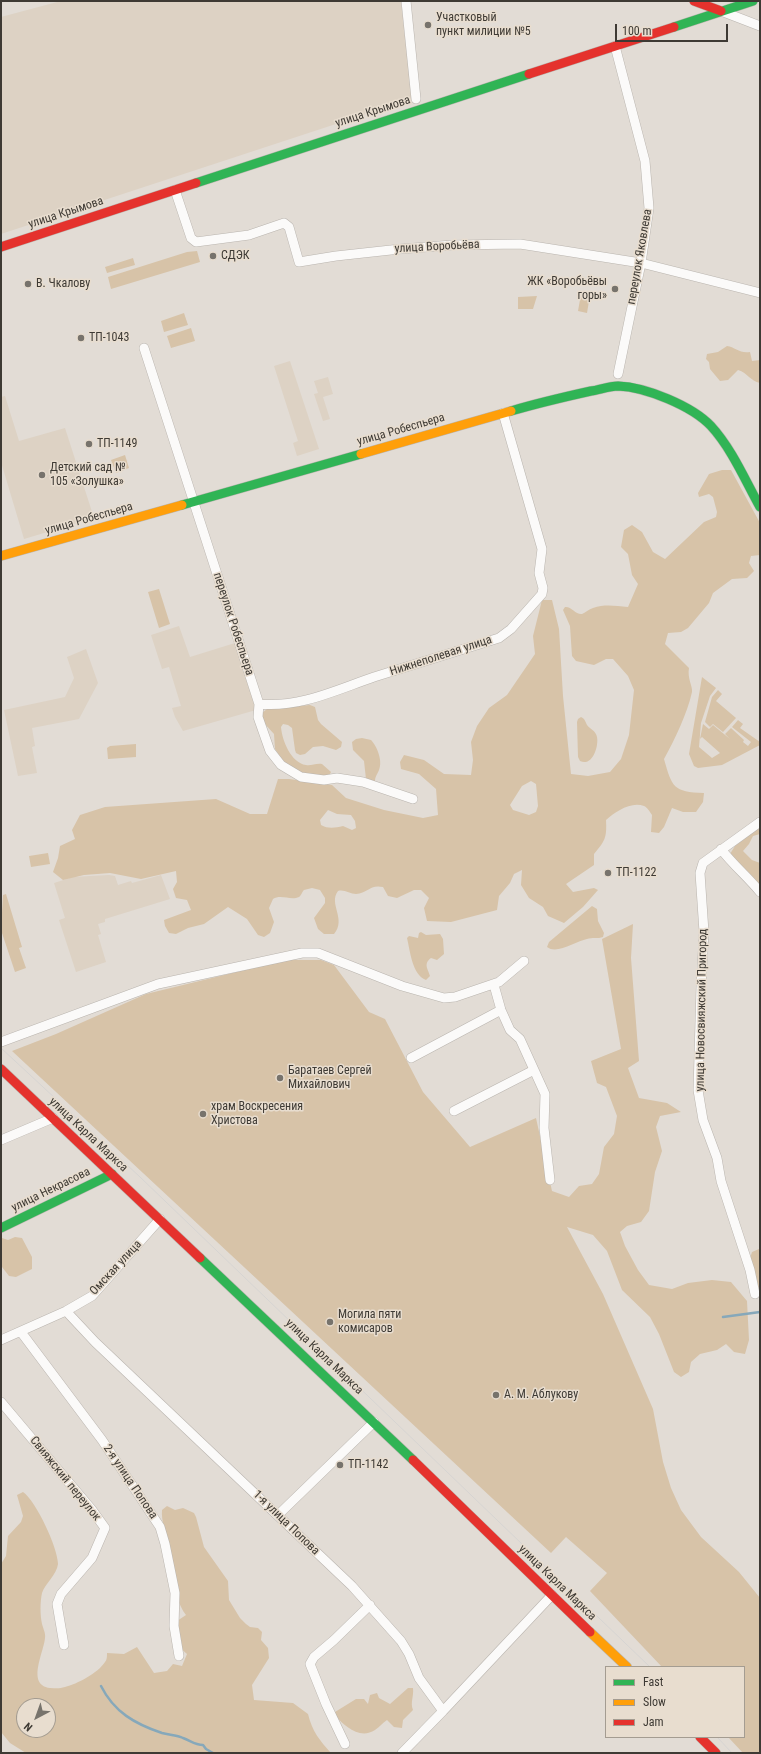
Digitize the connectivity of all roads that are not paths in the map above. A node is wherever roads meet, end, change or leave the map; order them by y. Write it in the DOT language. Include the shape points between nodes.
graph roads {
  1 [pos="406,1"];
  2 [pos="694,1"];
  3 [pos="753,1"];
  4 [pos="721,12"];
  5 [pos="760,26"];
  6 [pos="615,46"];
  7 [pos="416,99"];
  8 [pos="175,190"];
  9 [pos="1,247"];
  10 [pos="641,263"];
  11 [pos="760,293"];
  12 [pos="144,348"];
  13 [pos="618,374"];
  14 [pos="503,413"];
  15 [pos="193,502"];
  16 [pos="760,507"];
  17 [pos="1,556"];
  18 [pos="259,704"];
  19 [pos="413,799"];
  20 [pos="760,822"];
  21 [pos="722,849"];
  22 [pos="760,892"];
  23 [pos="524,961"];
  24 [pos="494,985"];
  25 [pos="501,1010"];
  26 [pos="1,1042"];
  27 [pos="411,1058"];
  28 [pos="1,1069"];
  29 [pos="534,1070"];
  30 [pos="454,1111"];
  31 [pos="53,1118"];
  32 [pos="1,1140"];
  33 [pos="112,1174"];
  34 [pos="550,1180"];
  35 [pos="160,1219"];
  36 [pos="1,1228"];
  37 [pos="755,1294"];
  38 [pos="66,1311"];
  39 [pos="21,1332"];
  40 [pos="1,1340"];
  41 [pos="1,1402"];
  42 [pos="374,1422"];
  43 [pos="278,1515"];
  44 [pos="552,1595"];
  45 [pos="370,1605"];
  46 [pos="64,1645"];
  47 [pos="179,1656"];
  48 [pos="626,1666"];
  49 [pos="443,1711"];
  50 [pos="701,1738"];
  51 [pos="345,1744"];
  52 [pos="402,1753"];
  53 [pos="716,1753"];
  1 -- 7 [label="street"];
  2 -- 4 [label="street"];
  3 -- 4 [label="street, улица Крымова"];
  4 -- 5 [label="street"];
  4 -- 6 [label="street, улица Крымова"];
  6 -- 8 [label="street, улица Крымова"];
  6 -- 10 [label="street, переулок Яковлева" via="645,161 650,208"];
  8 -- 9 [label="street, улица Крымова"];
  8 -- 10 [label="street, улица Воробьёва" via="191,238 196,242 249,235 284,224 289,227 299,262 400,249 520,244"];
  10 -- 11 [label="street, улица Воробьёва"];
  10 -- 13 [label="street, переулок Яковлева"];
  12 -- 15 [label="street, переулок Робеспьера"];
  14 -- 15 [label="street, улица Робеспьера"];
  14 -- 16 [label="street, улица Робеспьера" via="560,397 617,386 658,395 692,410 711,426 725,444"];
  14 -- 18 [label="street, Нижнеполевая улица" via="542,549 542,594 511,629 499,638 371,678 312,700 273,706"];
  15 -- 17 [label="street, улица Робеспьера"];
  15 -- 18 [label="street, переулок Робеспьера"];
  18 -- 19 [label="street, переулок Робеспьера" via="258,717 270,751 281,765 301,777 363,782"];
  20 -- 21 [label="street"];
  21 -- 22 [label="street"];
  21 -- 37 [label="street, улица Новосвияжский Пригород" via="703,863 700,873 704,932 698,1090 703,1120 717,1158 721,1181 750,1270"];
  23 -- 24 [label="street"];
  24 -- 25 [label="street"];
  24 -- 26 [label="street" via="444,998 402,986 318,953 302,953 158,984"];
  25 -- 27 [label="street"];
  25 -- 29 [label="street" via="510,1030 520,1039"];
  28 -- 31 [label="street, улица Карла Маркса"];
  29 -- 30 [label="street"];
  29 -- 34 [label="street" via="545,1094 544,1128"];
  31 -- 32 [label="street"];
  31 -- 33 [label="street, улица Карла Маркса"];
  33 -- 35 [label="street, улица Карла Маркса"];
  33 -- 36 [label="street, улица Некрасова"];
  35 -- 38 [label="street, Омская улица" via="92,1296"];
  35 -- 42 [label="street, улица Карла Маркса"];
  38 -- 39 [label="street, Омская улица"];
  38 -- 43 [label="street, 1-я улица Попова" via="95,1342"];
  39 -- 40 [label="street, Омская улица"];
  39 -- 47 [label="street, 2-я улица Попова" via="102,1440 160,1527 175,1593 174,1626"];
  41 -- 46 [label="street, Свияжский переулок" via="105,1528 92,1558 61,1594 57,1604"];
  42 -- 43 [label="street"];
  42 -- 44 [label="street, улица Карла Маркса"];
  43 -- 45 [label="street, 1-я улица Попова"];
  44 -- 48 [label="street, улица Карла Маркса"];
  44 -- 49 [label="street"];
  45 -- 49 [label="street, 1-я улица Попова" via="401,1641 419,1678"];
  45 -- 51 [label="street" via="314,1657 310,1664"];
  49 -- 52 [label="street"];
  50 -- 53 [label="street"];
}
